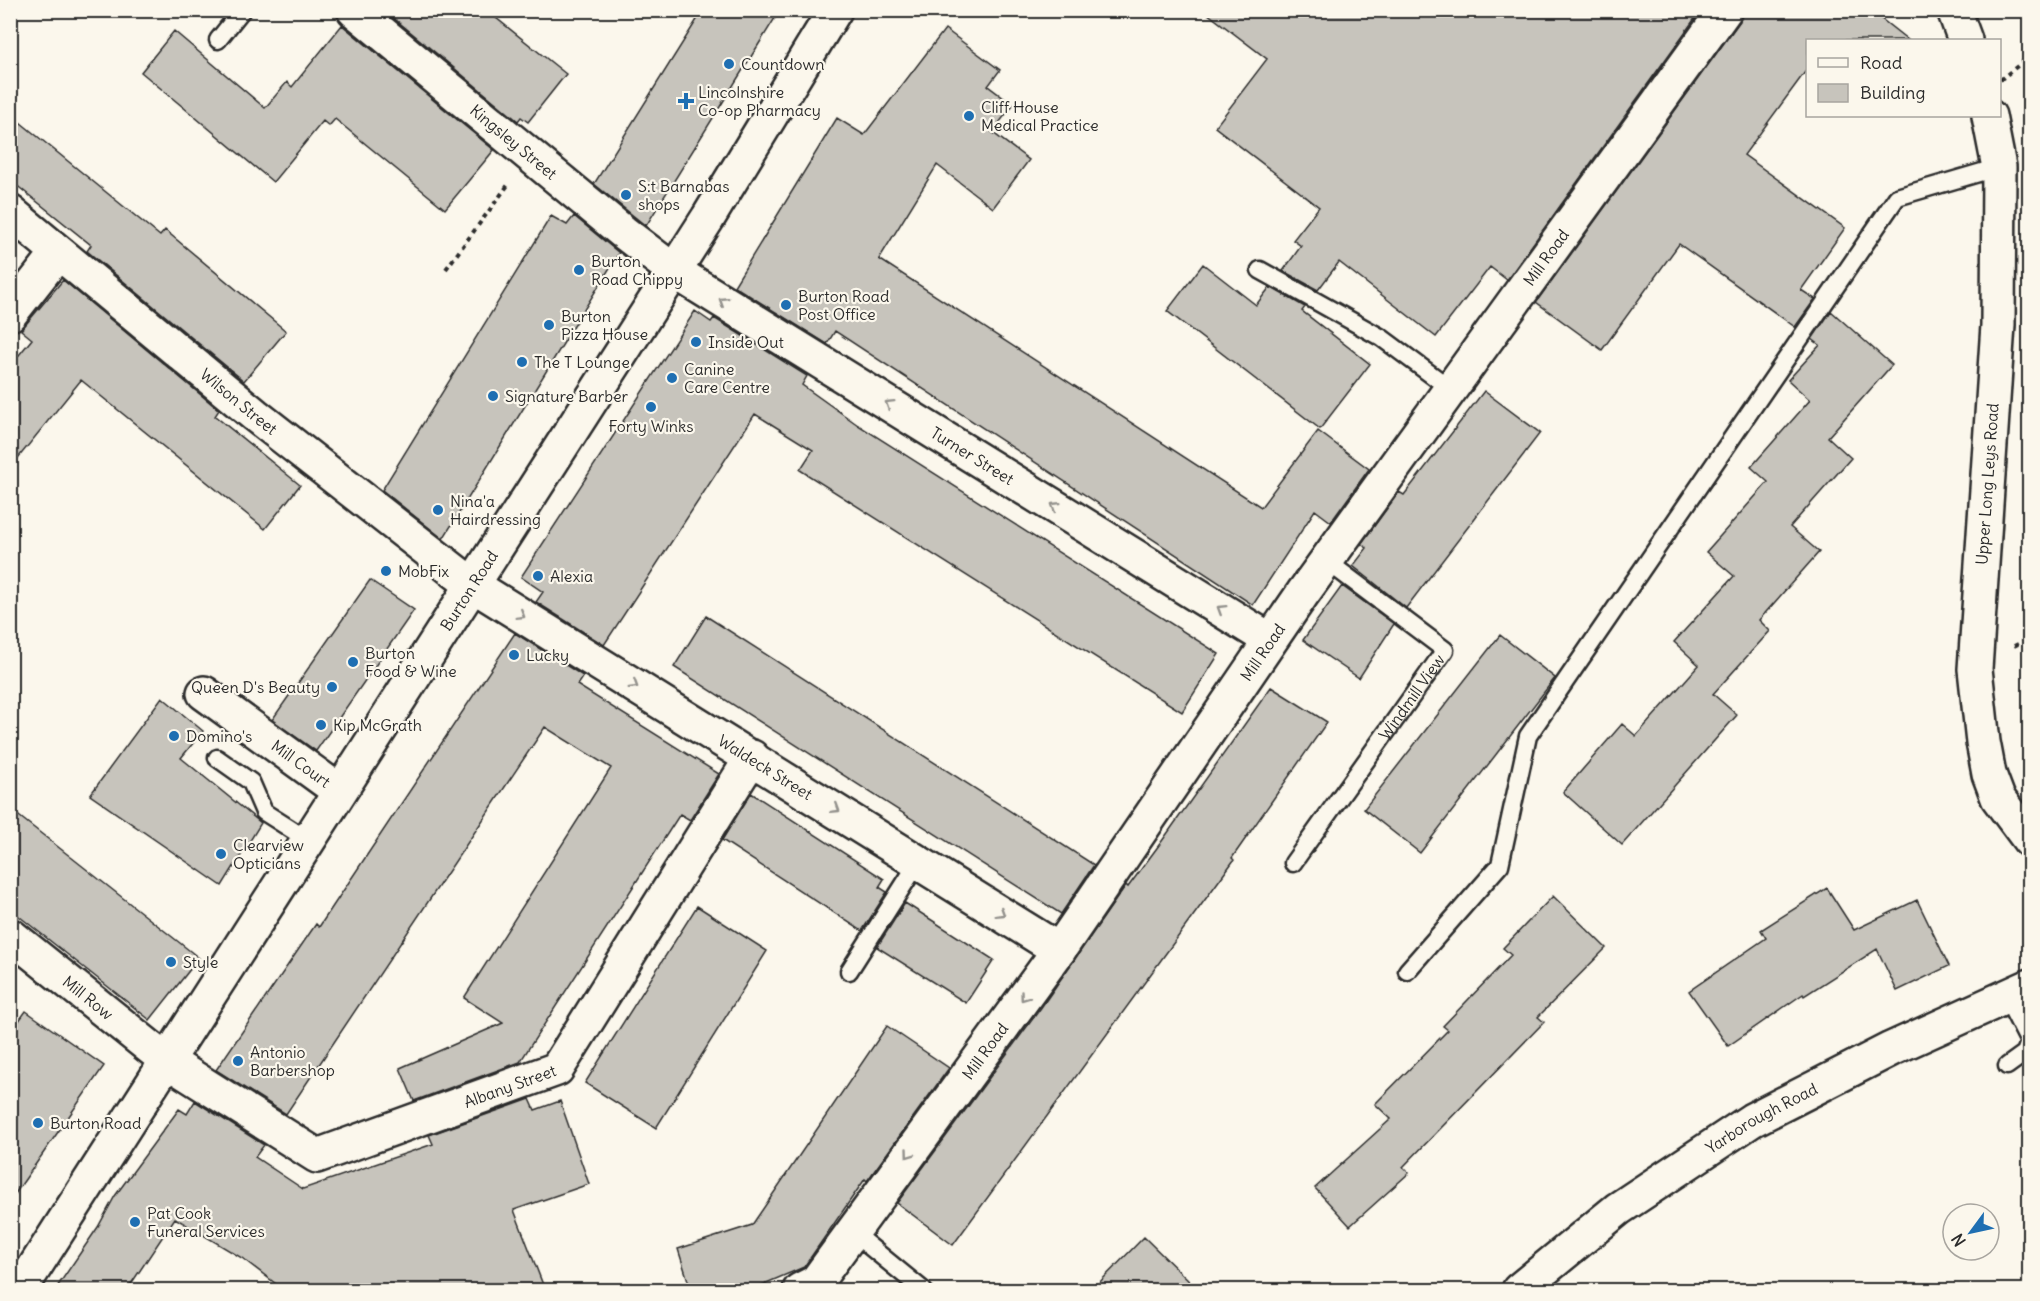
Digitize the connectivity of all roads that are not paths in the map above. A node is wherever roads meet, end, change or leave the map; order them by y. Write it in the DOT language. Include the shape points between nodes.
graph roads {
  1 [pos="242,10"];
  2 [pos="354,10"];
  3 [pos="835,10"];
  4 [pos="1725,10"];
  5 [pos="1954,10"];
  6 [pos="1965,39"];
  7 [pos="218,40"];
  8 [pos="1989,117"];
  9 [pos="1999,167"];
  10 [pos="10,212"];
  11 [pos="58,253"];
  12 [pos="1260,270"];
  13 [pos="674,271"];
  14 [pos="10,314"];
  15 [pos="1452,390"];
  16 [pos="1328,562"];
  17 [pos="471,584"];
  18 [pos="1270,640"];
  19 [pos="204,693"];
  20 [pos="218,758"];
  21 [pos="752,758"];
  22 [pos="339,791"];
  23 [pos="308,840"];
  24 [pos="2030,841"];
  25 [pos="919,861"];
  26 [pos="1293,863"];
  27 [pos="10,935"];
  28 [pos="1059,950"];
  29 [pos="849,971"];
  30 [pos="1407,971"];
  31 [pos="2018,991"];
  32 [pos="167,1061"];
  33 [pos="2007,1066"];
  34 [pos="852,1232"];
  35 [pos="19,1288"];
  36 [pos="800,1290"];
  37 [pos="923,1290"];
  38 [pos="1519,1290"];
  1 -- 7 [label="lane"];
  2 -- 13 [label="street, Kingsley Street"];
  3 -- 13 [label="street, Burton Road"];
  4 -- 15 [label="street, Mill Road"];
  5 -- 6 [label="street"];
  8 -- 9 [label="street, Upper Long Leys Road"];
  9 -- 24 [label="street, Upper Long Leys Road" via="1998,325 1974,669 1989,774 1998,798"];
  9 -- 30 [label="lane" via="1897,196 1528,736 1500,865"];
  10 -- 11 [label="street, Wilson Street"];
  11 -- 14 [label="street"];
  11 -- 17 [label="street, Wilson Street" via="255,415"];
  12 -- 15 [label="lane" via="1382,338"];
  13 -- 17 [label="street, Burton Road"];
  18 -- 13 [label="street, Turner Street, one-way"];
  15 -- 16 [label="street, Mill Road"];
  16 -- 18 [label="street, Mill Road"];
  16 -- 26 [label="lane, Windmill View" via="1445,650"];
  17 -- 21 [label="street, Waldeck Street, one-way"];
  17 -- 22 [label="street, Burton Road"];
  18 -- 28 [label="street, Mill Road"];
  19 -- 22 [label="street, Mill Court"];
  20 -- 23 [label="lane" via="251,782 264,812"];
  21 -- 25 [label="street, Waldeck Street, one-way"];
  21 -- 32 [label="street, Albany Street" via="557,1069 317,1156"];
  22 -- 23 [label="street, Burton Road"];
  23 -- 32 [label="street, Burton Road"];
  25 -- 28 [label="street, Waldeck Street, one-way"];
  25 -- 29 [label="lane"];
  27 -- 32 [label="street, Mill Row"];
  28 -- 34 [label="street, Mill Road, one-way"];
  31 -- 33 [label="lane" via="2029,1042 2025,1053"];
  31 -- 38 [label="street, Yarborough Road" via="1891,1049 1752,1120 1618,1209"];
  32 -- 35 [label="street, Burton Road"];
  34 -- 36 [label="street, Mill Road" via="816,1282"];
  34 -- 37 [label="lane"];
}
